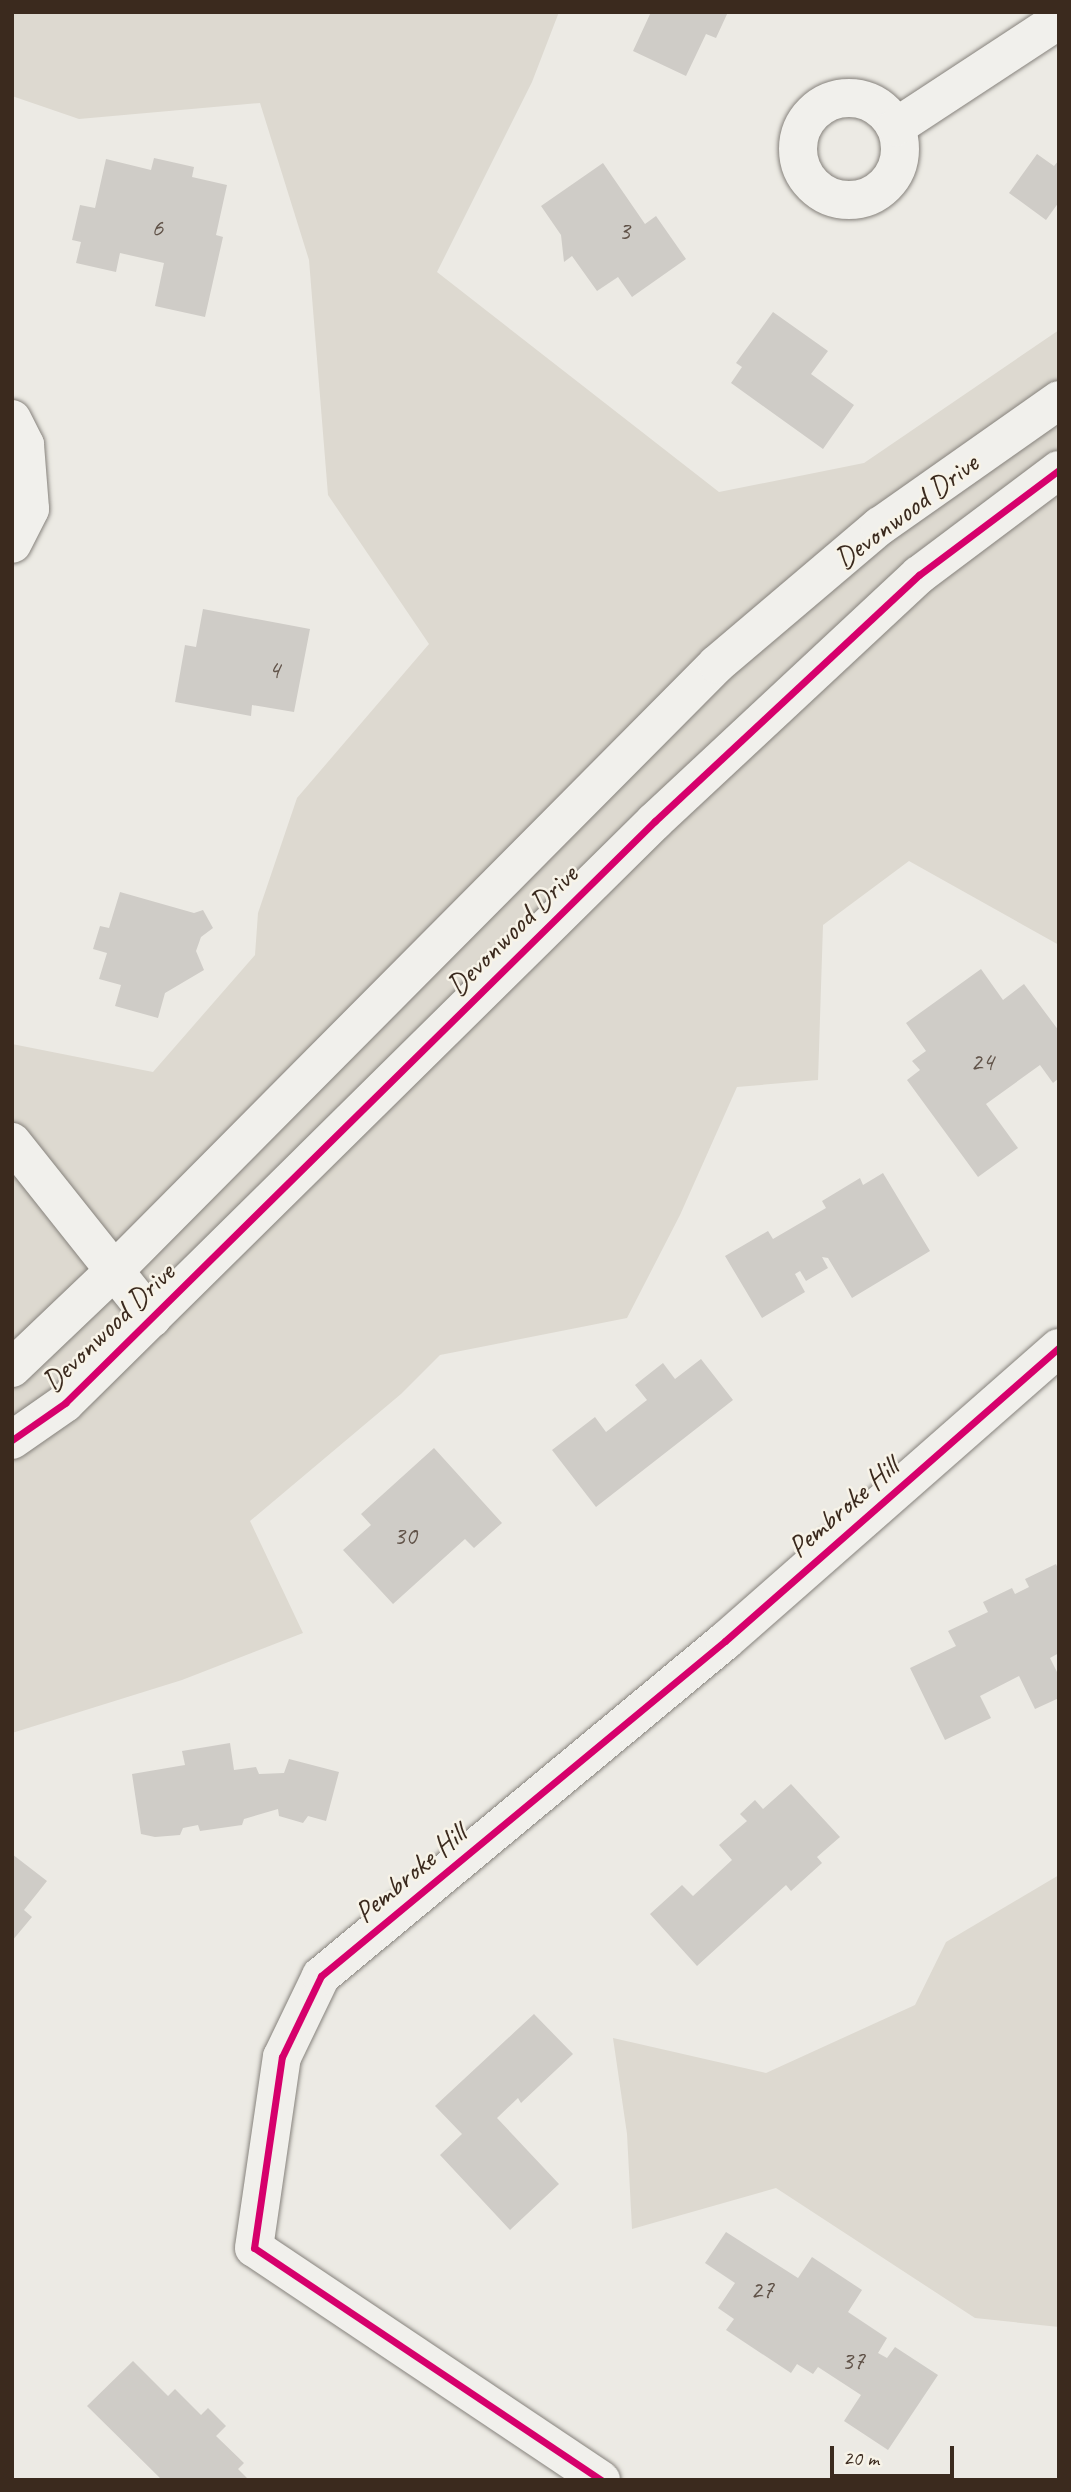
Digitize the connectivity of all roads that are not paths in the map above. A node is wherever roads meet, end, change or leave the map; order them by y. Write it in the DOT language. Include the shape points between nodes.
graph roads {
  1 [pos="1059,20"];
  2 [pos="896,127"];
  3 [pos="1059,400"];
  4 [pos="12,419"];
  5 [pos="1059,470"];
  6 [pos="12,544"];
  7 [pos="12,1142"];
  8 [pos="115,1270"];
  9 [pos="152,1318"];
  10 [pos="1059,1348"];
  11 [pos="12,1368"];
  12 [pos="12,1440"];
  13 [pos="601,2480"];
  1 -- 2 [label="street"];
  3 -- 8 [label="street, Devonwood Drive" via="880,526 717,664"];
  4 -- 6 [label="street" via="25,445 30,509"];
  5 -- 9 [label="street, Devonwood Drive" via="919,575 675,802"];
  7 -- 8 [label="street"];
  8 -- 9 [label="street"];
  8 -- 11 [label="street, Devonwood Drive"];
  9 -- 12 [label="street, Devonwood Drive" via="65,1403"];
  10 -- 13 [label="street, Pembroke Hill" via="725,1641 321,1976 282,2057 254,2248"];
}
